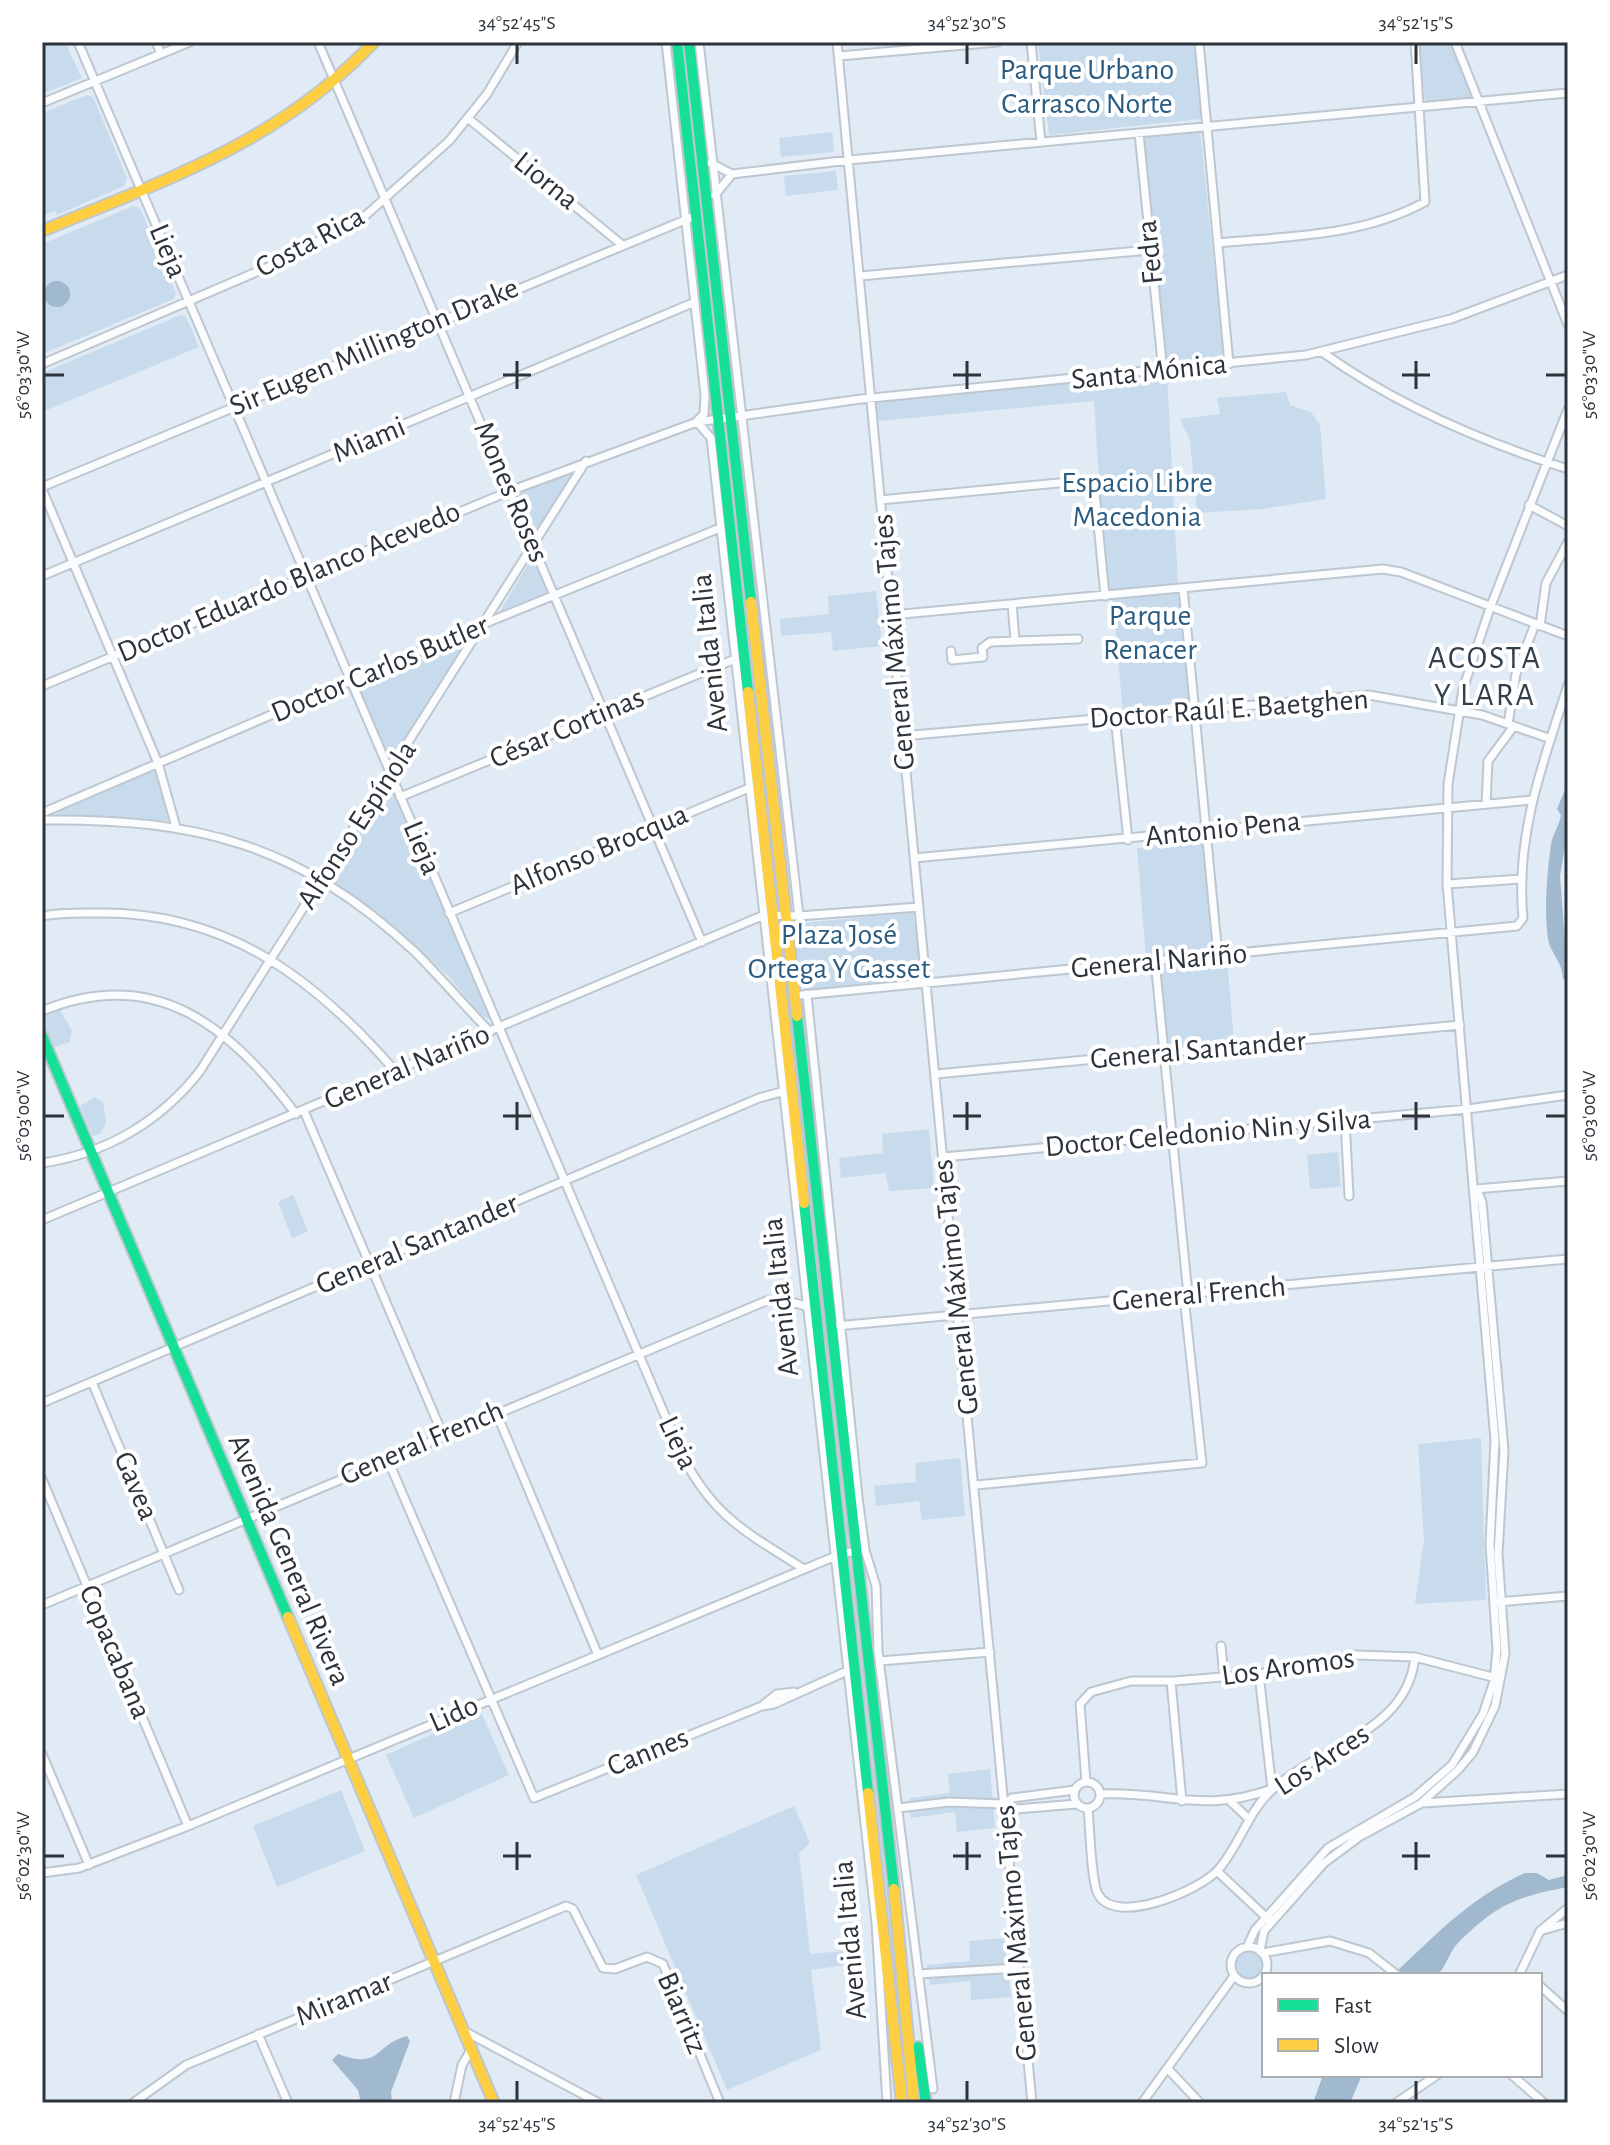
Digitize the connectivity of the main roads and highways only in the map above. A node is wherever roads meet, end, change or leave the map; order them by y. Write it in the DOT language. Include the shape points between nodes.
graph roads {
  1 [pos="374,42"];
  2 [pos="677,42"];
  3 [pos="689,42"];
  4 [pos="42,231"];
  5 [pos="713,368"];
  6 [pos="731,415"];
  7 [pos="719,423"];
  8 [pos="741,462"];
  9 [pos="42,1036"];
  10 [pos="910,2033"];
  11 [pos="494,2103"];
  12 [pos="902,2103"];
  13 [pos="914,2103"];
  14 [pos="926,2103"];
  1 -- 4 [label="main road" via="335,84 270,131"];
  2 -- 5 [label="main road, Avenida Italia" via="690,216"];
  3 -- 6 [label="main road, Avenida Italia" via="700,96 701,154"];
  5 -- 6 [label="main road"];
  5 -- 7 [label="main road, Avenida Italia"];
  6 -- 8 [label="main road, Avenida Italia"];
  7 -- 8 [label="main road"];
  7 -- 12 [label="main road, Avenida Italia" via="720,485 768,914 775,937 850,1670"];
  8 -- 10 [label="main road, Avenida Italia"];
  9 -- 11 [label="main road, Avenida General Rivera"];
  10 -- 13 [label="main road, Avenida Italia"];
  10 -- 14 [label="main road" via="918,2043"];
}
